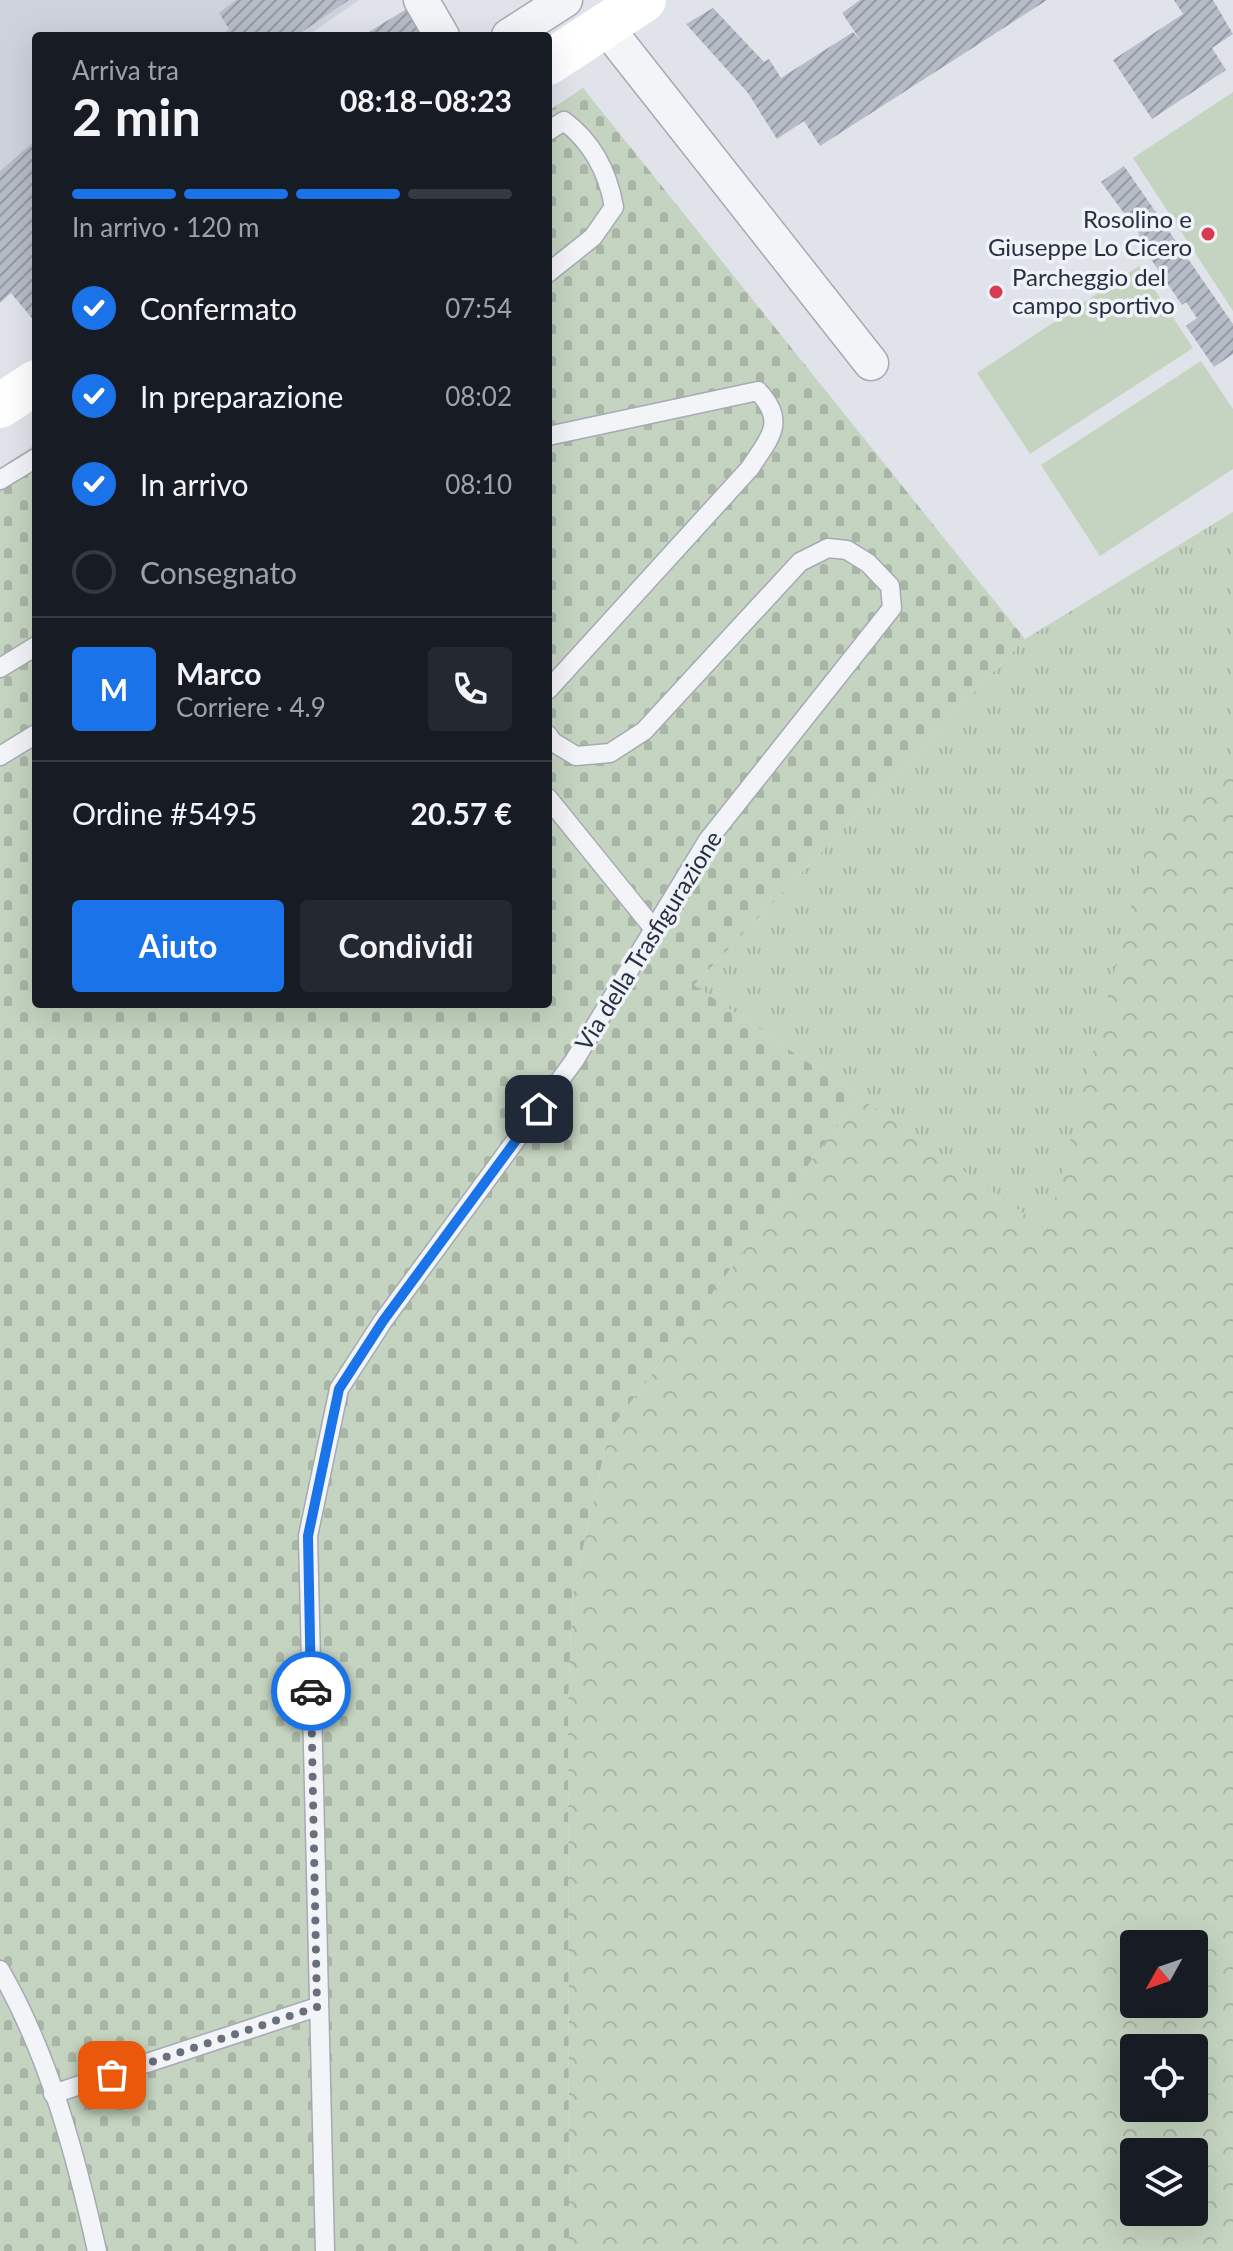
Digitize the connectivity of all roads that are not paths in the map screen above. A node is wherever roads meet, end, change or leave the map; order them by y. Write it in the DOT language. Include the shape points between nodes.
graph roads {
  1 [pos="421,0"];
  2 [pos="565,0"];
  3 [pos="644,0"];
  4 [pos="606,27"];
  5 [pos="440,32"];
  6 [pos="515,32"];
  7 [pos="552,61"];
  8 [pos="552,128"];
  9 [pos="552,270"];
  10 [pos="871,363"];
  11 [pos="32,385"];
  12 [pos="0,406"];
  13 [pos="552,435"];
  14 [pos="32,460"];
  15 [pos="0,480"];
  16 [pos="32,648"];
  17 [pos="0,668"];
  18 [pos="552,686"];
  19 [pos="32,736"];
  20 [pos="552,738"];
  21 [pos="0,756"];
  22 [pos="552,803"];
  23 [pos="654,929"];
  24 [pos="0,1970"];
  25 [pos="317,2007"];
  26 [pos="53,2094"];
  27 [pos="97,2251"];
  28 [pos="325,2251"];
  1 -- 5 [label="street"];
  2 -- 6 [label="street"];
  3 -- 4 [label="main road"];
  4 -- 7 [label="main road"];
  4 -- 10 [label="street"];
  8 -- 9 [label="lane" via="564,121 578,132 609,178 614,207 593,237"];
  11 -- 12 [label="main road"];
  13 -- 18 [label="lane" via="758,391 772,406 774,430 750,468"];
  14 -- 15 [label="lane"];
  16 -- 17 [label="lane"];
  19 -- 21 [label="lane"];
  20 -- 23 [label="lane, Via della Trasfigurazione" via="576,756 610,753 644,731 800,562 828,548 847,550 890,586 892,608 708,840"];
  22 -- 23 [label="lane"];
  23 -- 25 [label="lane, Via della Trasfigurazione" via="574,1061 339,1389 308,1536"];
  24 -- 26 [label="lane" via="40,2053"];
  25 -- 26 [label="lane"];
  25 -- 28 [label="lane, Via della Trasfigurazione"];
  26 -- 27 [label="lane"];
}
